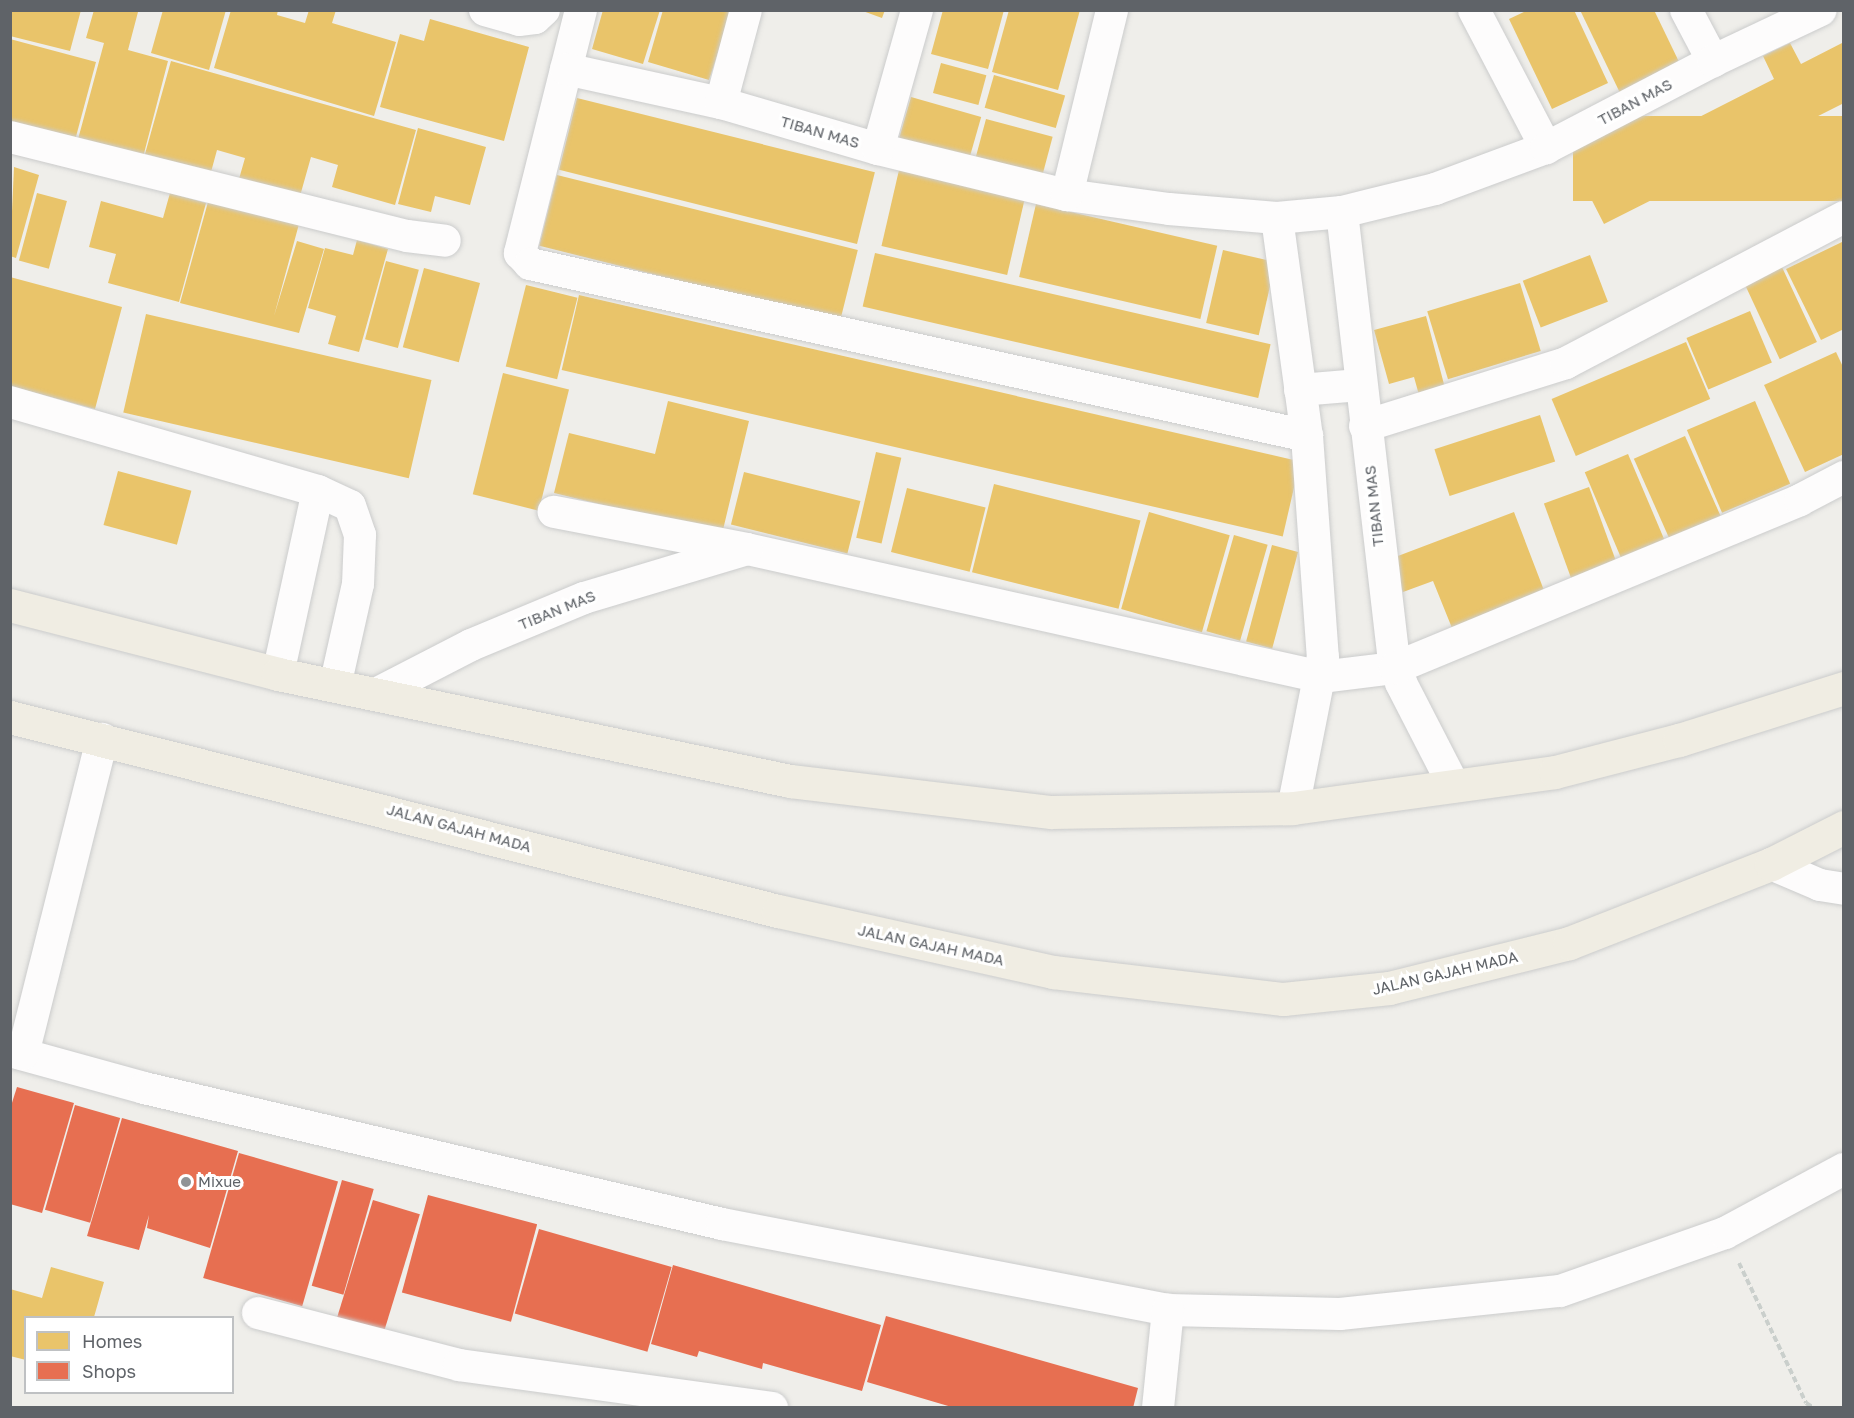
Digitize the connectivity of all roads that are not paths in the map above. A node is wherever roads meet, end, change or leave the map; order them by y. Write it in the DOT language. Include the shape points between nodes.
graph roads {
  1 [pos="485,10"];
  2 [pos="544,10"];
  3 [pos="581,10"];
  4 [pos="746,10"];
  5 [pos="917,10"];
  6 [pos="1112,10"];
  7 [pos="1474,10"];
  8 [pos="1686,10"];
  9 [pos="1821,10"];
  10 [pos="1713,61"];
  11 [pos="566,69"];
  12 [pos="721,103"];
  13 [pos="10,137"];
  14 [pos="1546,148"];
  15 [pos="878,149"];
  16 [pos="1067,195"];
  17 [pos="1342,212"];
  18 [pos="1844,217"];
  19 [pos="1277,218"];
  20 [pos="445,241"];
  21 [pos="1360,386"];
  22 [pos="1300,390"];
  23 [pos="10,402"];
  24 [pos="1365,426"];
  25 [pos="1307,436"];
  26 [pos="1844,477"];
  27 [pos="318,491"];
  28 [pos="554,512"];
  29 [pos="747,549"];
  30 [pos="10,605"];
  31 [pos="1395,668"];
  32 [pos="278,674"];
  33 [pos="1321,677"];
  34 [pos="335,686"];
  35 [pos="1844,688"];
  36 [pos="376,694"];
  37 [pos="10,717"];
  38 [pos="102,739"];
  39 [pos="1454,786"];
  40 [pos="1293,808"];
  41 [pos="1844,827"];
  42 [pos="1771,864"];
  43 [pos="1844,889"];
  44 [pos="17,1052"];
  45 [pos="1844,1169"];
  46 [pos="1168,1310"];
  47 [pos="258,1313"];
  48 [pos="772,1407"];
  49 [pos="1158,1407"];
  1 -- 2 [label="street" via="519,20 536,18"];
  3 -- 11 [label="street"];
  4 -- 12 [label="street"];
  5 -- 15 [label="street"];
  6 -- 16 [label="street"];
  7 -- 14 [label="street"];
  8 -- 10 [label="street"];
  9 -- 10 [label="street, TIBAN MAS"];
  10 -- 14 [label="street, TIBAN MAS"];
  11 -- 12 [label="street, TIBAN MAS"];
  11 -- 25 [label="street" via="520,253 530,264"];
  12 -- 15 [label="street, TIBAN MAS"];
  13 -- 20 [label="street" via="407,236"];
  14 -- 17 [label="street, TIBAN MAS" via="1435,189"];
  15 -- 16 [label="street, TIBAN MAS"];
  16 -- 19 [label="street, TIBAN MAS"];
  17 -- 19 [label="street, TIBAN MAS"];
  17 -- 21 [label="street, TIBAN MAS"];
  18 -- 24 [label="street" via="1566,363"];
  19 -- 22 [label="street"];
  21 -- 22 [label="street"];
  21 -- 24 [label="street, TIBAN MAS"];
  22 -- 25 [label="street"];
  23 -- 27 [label="street"];
  24 -- 31 [label="street, TIBAN MAS"];
  25 -- 33 [label="street"];
  26 -- 31 [label="street, TIBAN MAS" via="1800,500"];
  27 -- 32 [label="street"];
  27 -- 34 [label="street" via="351,506 360,535 357,584"];
  28 -- 29 [label="street, TIBAN MAS"];
  29 -- 33 [label="street, TIBAN MAS"];
  29 -- 36 [label="street, TIBAN MAS" via="584,598 471,645"];
  30 -- 32 [label="highway"];
  31 -- 33 [label="street, TIBAN MAS"];
  31 -- 39 [label="street, TIBAN MAS"];
  32 -- 34 [label="highway"];
  33 -- 40 [label="street"];
  34 -- 36 [label="highway"];
  35 -- 39 [label="highway" via="1602,761"];
  36 -- 40 [label="highway" via="790,781 1051,812"];
  37 -- 38 [label="highway, JALAN GAJAH MADA"];
  38 -- 42 [label="highway, JALAN GAJAH MADA" via="835,924 1053,972 1283,999 1389,988 1569,943"];
  38 -- 44 [label="street"];
  39 -- 40 [label="highway"];
  41 -- 42 [label="highway, JALAN GAJAH MADA"];
  42 -- 43 [label="street" via="1820,885"];
  44 -- 46 [label="street" via="144,1088 722,1224"];
  45 -- 46 [label="street" via="1725,1233 1580,1285 1515,1297 1340,1314"];
  46 -- 49 [label="street"];
  47 -- 48 [label="street" via="459,1365"];
}
